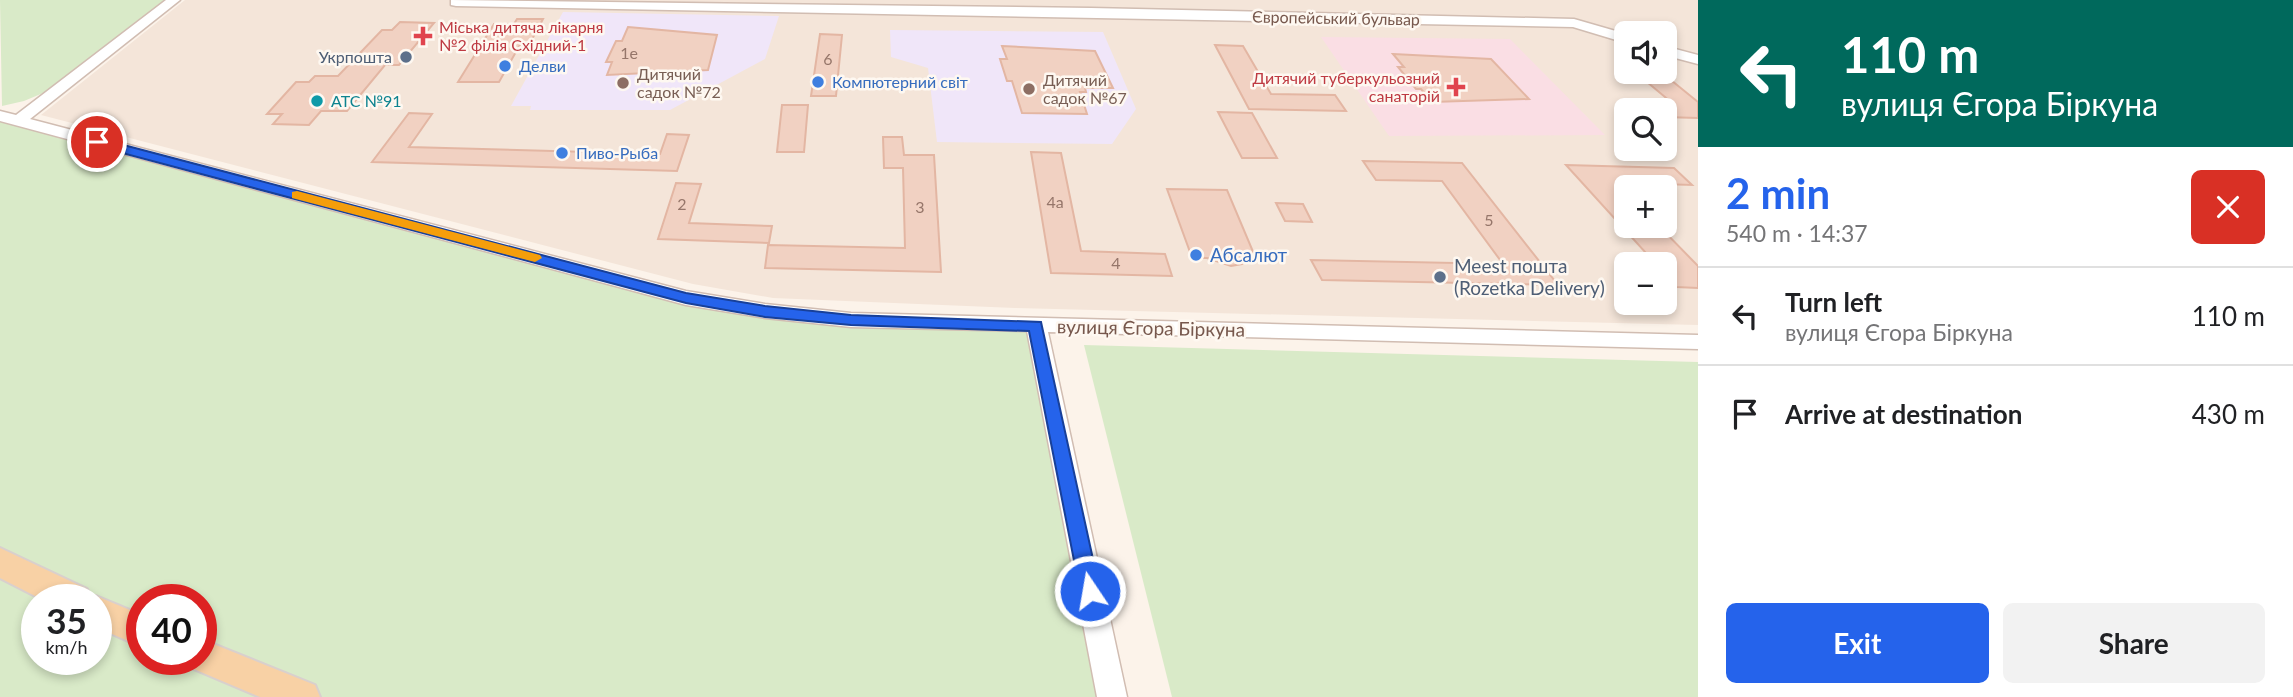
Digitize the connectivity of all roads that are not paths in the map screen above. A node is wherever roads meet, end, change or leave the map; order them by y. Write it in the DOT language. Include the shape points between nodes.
graph roads {
  1 [pos="174,0"];
  2 [pos="456,2"];
  3 [pos="1614,35"];
  4 [pos="1677,54"];
  5 [pos="1698,60"];
  6 [pos="9,119"];
  7 [pos="1036,326"];
  8 [pos="1698,342"];
  9 [pos="0,562"];
  10 [pos="43,584"];
  11 [pos="217,662"];
  12 [pos="302,697"];
  13 [pos="1112,697"];
  1 -- 6 [label="street"];
  2 -- 3 [label="street, Європейський бульвар" via="1574,23"];
  4 -- 5 [label="street"];
  6 -- 7 [label="street, вулиця Єгора Біркуна" via="686,298 851,320"];
  7 -- 8 [label="street, вулиця Єгора Біркуна"];
  7 -- 13 [label="street"];
  9 -- 10 [label="main road"];
  11 -- 12 [label="main road"];
}
